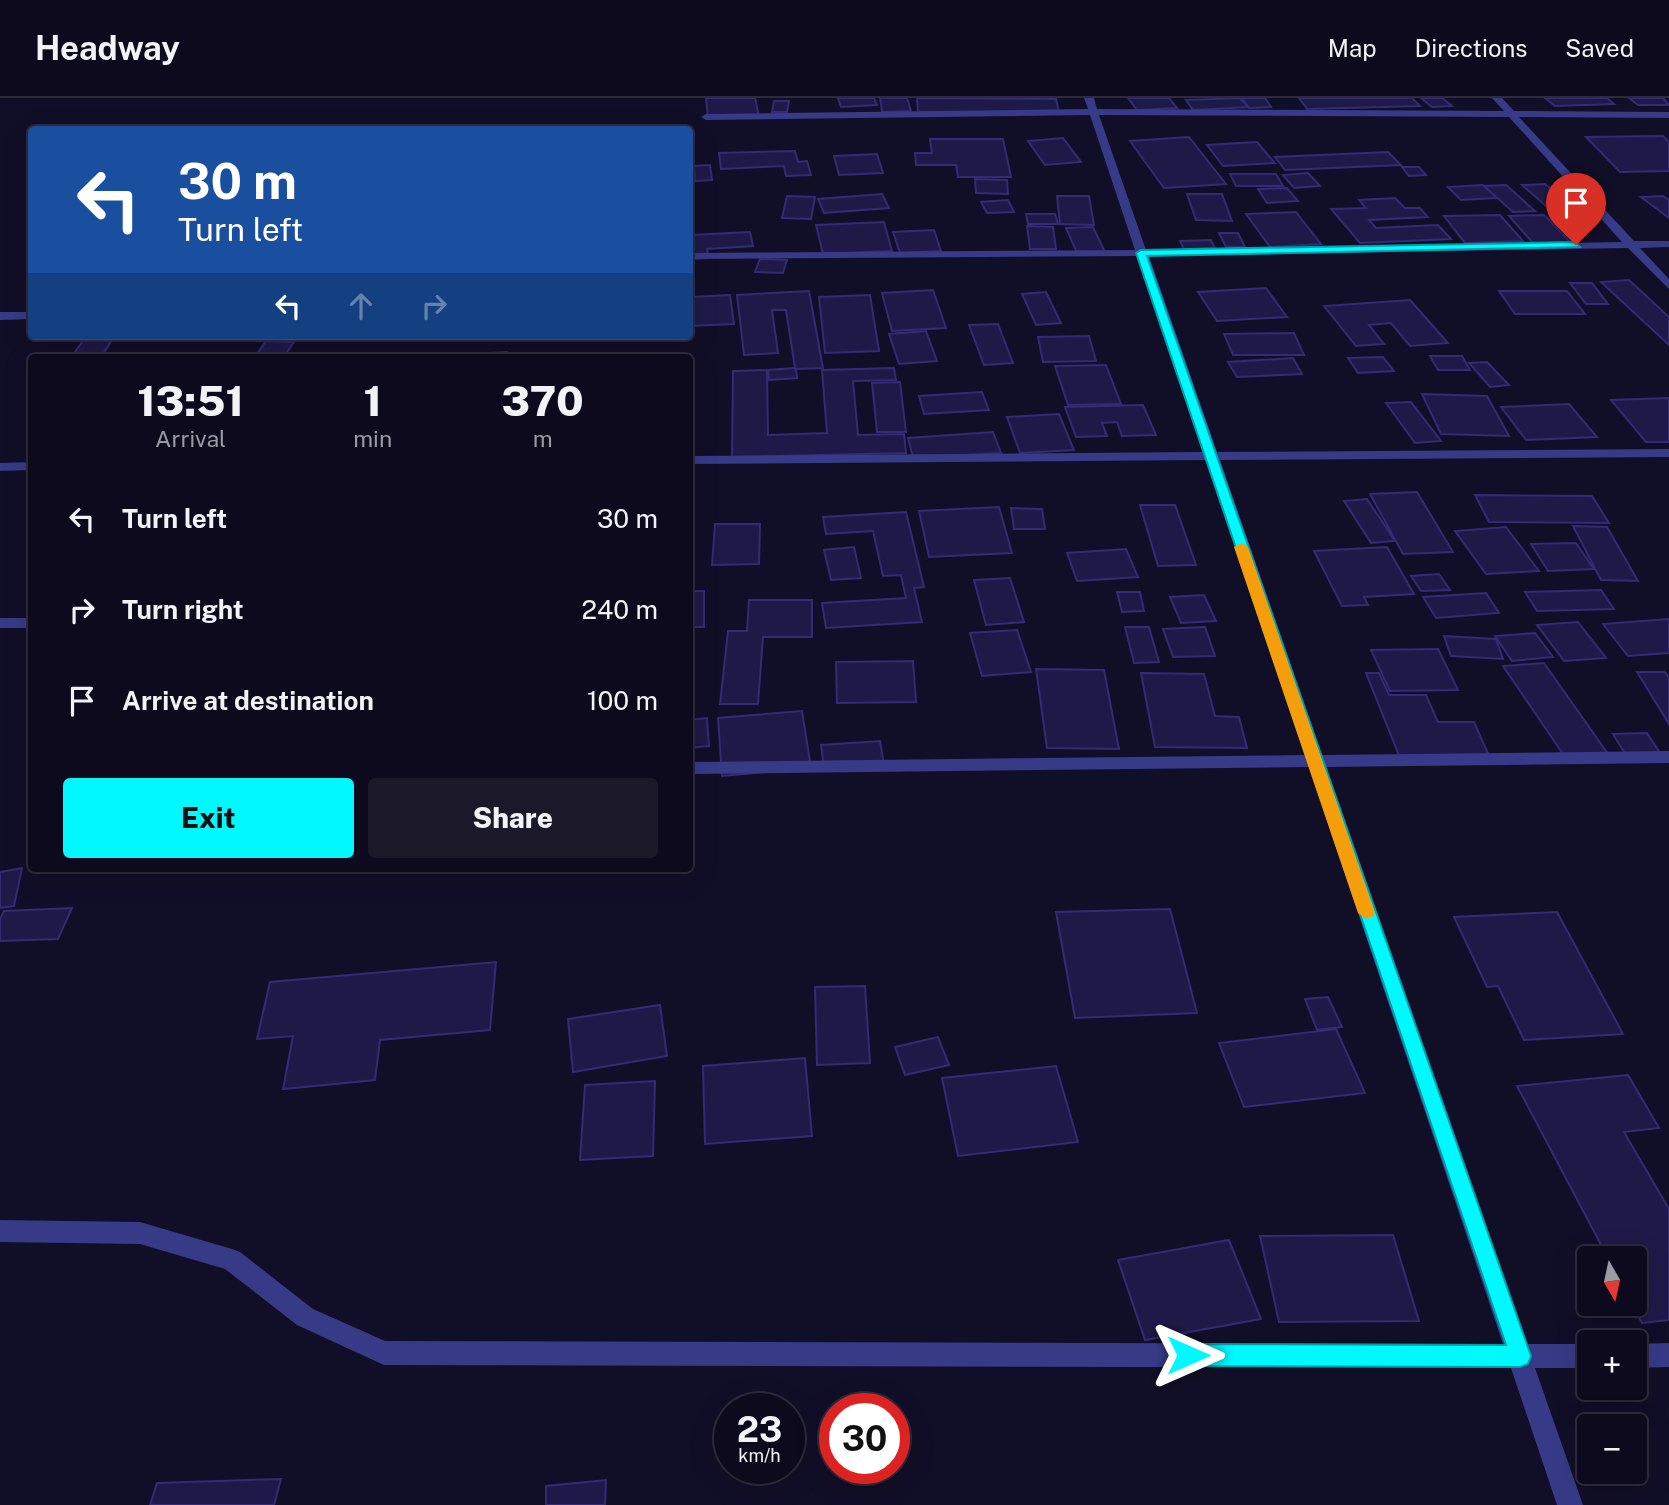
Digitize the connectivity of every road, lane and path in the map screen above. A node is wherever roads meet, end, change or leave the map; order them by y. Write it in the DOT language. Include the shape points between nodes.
graph roads {
  1 [pos="1089,98"];
  2 [pos="1497,98"];
  3 [pos="1093,112"];
  4 [pos="1510,113"];
  5 [pos="1669,116"];
  6 [pos="706,117"];
  7 [pos="1630,244"];
  8 [pos="1669,244"];
  9 [pos="1141,253"];
  10 [pos="693,256"];
  11 [pos="1669,286"];
  12 [pos="28,315"];
  13 [pos="0,316"];
  14 [pos="1669,453"];
  15 [pos="1210,456"];
  16 [pos="693,460"];
  17 [pos="0,467"];
  18 [pos="28,467"];
  19 [pos="0,623"];
  20 [pos="28,623"];
  21 [pos="1669,757"];
  22 [pos="1315,764"];
  23 [pos="693,768"];
  24 [pos="0,1231"];
  25 [pos="1669,1355"];
  26 [pos="1520,1356"];
  27 [pos="1577,1356"];
  28 [pos="1647,1356"];
  29 [pos="1570,1505"];
  1 -- 3 [label="street"];
  2 -- 4 [label="street"];
  3 -- 4 [label="street"];
  3 -- 6 [label="street"];
  3 -- 9 [label="street"];
  4 -- 5 [label="street"];
  4 -- 7 [label="street"];
  7 -- 8 [label="street"];
  7 -- 9 [label="street"];
  7 -- 11 [label="street"];
  9 -- 10 [label="street"];
  9 -- 15 [label="street"];
  12 -- 13 [label="street"];
  14 -- 15 [label="street"];
  15 -- 16 [label="street"];
  15 -- 22 [label="street"];
  17 -- 18 [label="street"];
  19 -- 20 [label="street"];
  21 -- 22 [label="street"];
  22 -- 23 [label="street"];
  22 -- 26 [label="street"];
  24 -- 26 [label="street" via="140,1233 233,1260 305,1317 384,1353"];
  25 -- 28 [label="street"];
  26 -- 27 [label="street"];
  26 -- 29 [label="street"];
}
